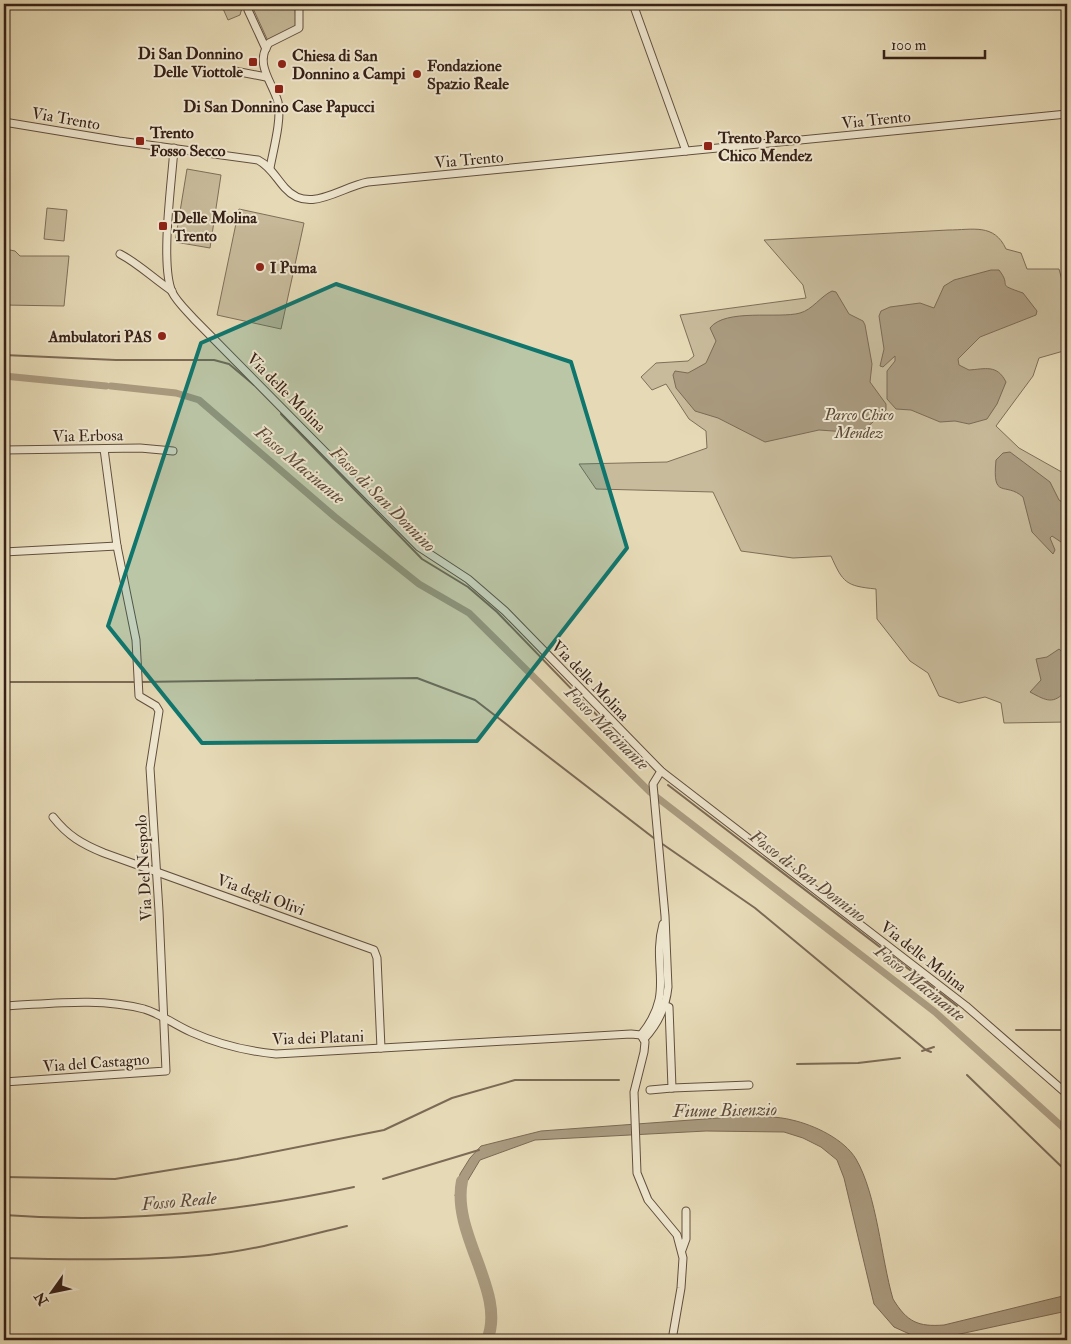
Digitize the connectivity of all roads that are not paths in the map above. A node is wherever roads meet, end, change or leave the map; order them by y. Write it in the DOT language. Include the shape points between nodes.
graph roads {
  1 [pos="299,4"];
  2 [pos="633,4"];
  3 [pos="248,10"];
  4 [pos="266,49"];
  5 [pos="235,71"];
  6 [pos="266,77"];
  7 [pos="1067,114"];
  8 [pos="4,122"];
  9 [pos="174,148"];
  10 [pos="686,151"];
  11 [pos="270,168"];
  12 [pos="120,254"];
  13 [pos="172,291"];
  14 [pos="104,449"];
  15 [pos="4,450"];
  16 [pos="173,450"];
  17 [pos="117,546"];
  18 [pos="4,552"];
  19 [pos="661,771"];
  20 [pos="53,817"];
  21 [pos="157,871"];
  22 [pos="661,1005"];
  23 [pos="4,1006"];
  24 [pos="164,1017"];
  25 [pos="643,1037"];
  26 [pos="381,1048"];
  27 [pos="4,1082"];
  28 [pos="749,1085"];
  29 [pos="672,1088"];
  30 [pos="650,1090"];
  31 [pos="1067,1094"];
  32 [pos="686,1211"];
  33 [pos="682,1250"];
  34 [pos="672,1340"];
  1 -- 4 [label="street" via="300,28 269,43"];
  2 -- 10 [label="street"];
  3 -- 4 [label="street"];
  4 -- 6 [label="street" via="263,63"];
  5 -- 6 [label="street"];
  6 -- 11 [label="street" via="279,107"];
  7 -- 10 [label="street, Via Trento"];
  8 -- 9 [label="street, Via Trento"];
  9 -- 11 [label="street, Via Trento" via="258,160"];
  9 -- 13 [label="street, Via delle Molina" via="168,226 168,275"];
  10 -- 11 [label="street, Via Trento" via="368,182 312,200 292,194"];
  12 -- 13 [label="street, Via delle Molina"];
  13 -- 19 [label="street, Via delle Molina" via="194,319 420,547 468,579 505,611"];
  14 -- 15 [label="street, Via Erbosa"];
  14 -- 16 [label="street, Via Erbosa"];
  14 -- 17 [label="street"];
  17 -- 18 [label="street"];
  17 -- 21 [label="street, Via Del Nespolo" via="134,632 139,694 141,699 157,708 159,719 150,764"];
  19 -- 22 [label="street" via="654,779 653,790 665,916 659,938"];
  19 -- 31 [label="street, Via delle Molina" via="966,1006"];
  20 -- 21 [label="street, Via degli Olivi" via="80,843"];
  21 -- 24 [label="street, Via Del Nespolo"];
  21 -- 26 [label="street, Via degli Olivi" via="375,951"];
  22 -- 25 [label="street"];
  22 -- 29 [label="street" via="669,1007"];
  23 -- 24 [label="street, Via dei Platani" via="106,1002 144,1009"];
  24 -- 26 [label="street, Via dei Platani" via="219,1044 248,1051 280,1054"];
  24 -- 27 [label="street, Via del Castagno" via="166,1071"];
  25 -- 26 [label="street, Via dei Platani" via="631,1034"];
  25 -- 33 [label="street" via="644,1052 634,1092 637,1173 648,1200 677,1235"];
  28 -- 29 [label="street"];
  29 -- 30 [label="street"];
  32 -- 33 [label="street" via="686,1239"];
  33 -- 34 [label="street" via="682,1288"];
}
